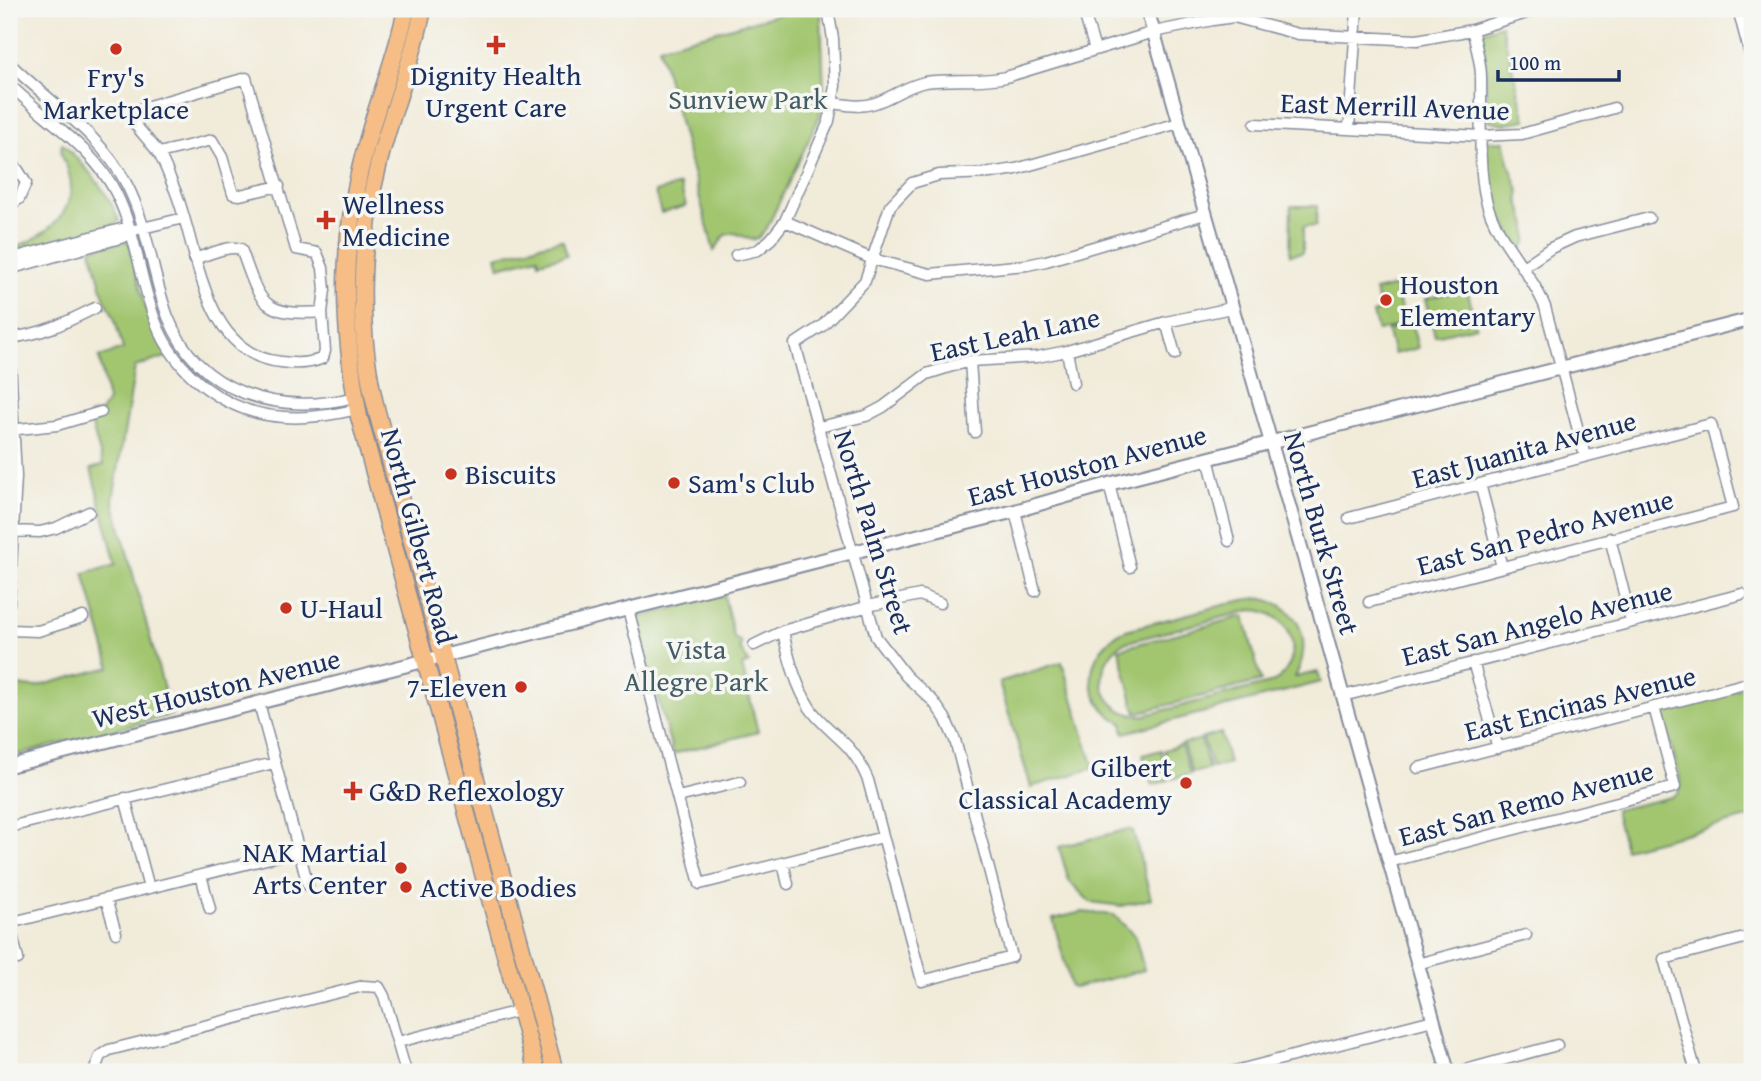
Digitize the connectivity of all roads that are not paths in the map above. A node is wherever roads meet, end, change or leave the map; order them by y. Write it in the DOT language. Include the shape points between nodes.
graph roads {
  1 [pos="406,9"];
  2 [pos="423,9"];
  3 [pos="828,9"];
  4 [pos="1083,9"];
  5 [pos="1147,9"];
  6 [pos="1357,9"];
  7 [pos="1539,9"];
  8 [pos="1738,9"];
  9 [pos="1518,11"];
  10 [pos="1472,30"];
  11 [pos="1154,32"];
  12 [pos="1354,37"];
  13 [pos="1095,50"];
  14 [pos="1752,62"];
  15 [pos="9,63"];
  16 [pos="9,84"];
  17 [pos="832,103"];
  18 [pos="1614,108"];
  19 [pos="1179,123"];
  20 [pos="1255,124"];
  21 [pos="1349,129"];
  22 [pos="1480,136"];
  23 [pos="159,153"];
  24 [pos="9,161"];
  25 [pos="279,186"];
  26 [pos="9,206"];
  27 [pos="1205,214"];
  28 [pos="184,218"];
  29 [pos="1649,218"];
  30 [pos="785,220"];
  31 [pos="143,228"];
  32 [pos="130,231"];
  33 [pos="736,256"];
  34 [pos="9,259"];
  35 [pos="194,259"];
  36 [pos="872,259"];
  37 [pos="1523,267"];
  38 [pos="9,269"];
  39 [pos="95,308"];
  40 [pos="1231,308"];
  41 [pos="322,312"];
  42 [pos="1752,319"];
  43 [pos="1166,322"];
  44 [pos="9,339"];
  45 [pos="1067,351"];
  46 [pos="1175,354"];
  47 [pos="971,362"];
  48 [pos="1562,368"];
  49 [pos="1073,383"];
  50 [pos="356,403"];
  51 [pos="101,412"];
  52 [pos="819,427"];
  53 [pos="11,429"];
  54 [pos="975,432"];
  55 [pos="1271,442"];
  56 [pos="1585,456"];
  57 [pos="1208,458"];
  58 [pos="1109,484"];
  59 [pos="1480,484"];
  60 [pos="1732,507"];
  61 [pos="1015,511"];
  62 [pos="89,512"];
  63 [pos="1349,518"];
  64 [pos="12,531"];
  65 [pos="1610,538"];
  66 [pos="1229,541"];
  67 [pos="852,552"];
  68 [pos="1130,567"];
  69 [pos="1502,567"];
  70 [pos="1035,591"];
  71 [pos="1742,594"];
  72 [pos="1369,602"];
  73 [pos="940,603"];
  74 [pos="9,604"];
  75 [pos="868,607"];
  76 [pos="628,609"];
  77 [pos="83,617"];
  78 [pos="1631,621"];
  79 [pos="9,630"];
  80 [pos="783,631"];
  81 [pos="754,645"];
  82 [pos="435,659"];
  83 [pos="1473,662"];
  84 [pos="1752,682"];
  85 [pos="1343,696"];
  86 [pos="259,703"];
  87 [pos="1654,707"];
  88 [pos="1498,748"];
  89 [pos="274,762"];
  90 [pos="9,766"];
  91 [pos="1418,768"];
  92 [pos="740,782"];
  93 [pos="678,797"];
  94 [pos="125,798"];
  95 [pos="9,827"];
  96 [pos="883,837"];
  97 [pos="298,851"];
  98 [pos="1389,862"];
  99 [pos="783,863"];
  100 [pos="201,875"];
  101 [pos="788,884"];
  102 [pos="308,885"];
  103 [pos="149,888"];
  104 [pos="106,899"];
  105 [pos="210,909"];
  106 [pos="9,923"];
  107 [pos="116,933"];
  108 [pos="1526,935"];
  109 [pos="1752,936"];
  110 [pos="18,959"];
  111 [pos="1418,964"];
  112 [pos="529,1008"];
  113 [pos="1433,1020"];
  114 [pos="398,1042"];
  115 [pos="1557,1045"];
  116 [pos="94,1072"];
  117 [pos="406,1072"];
  118 [pos="537,1072"];
  119 [pos="555,1072"];
  120 [pos="1231,1072"];
  121 [pos="1448,1072"];
  122 [pos="1458,1072"];
  123 [pos="1696,1072"];
  1 -- 50 [label="main road, North Gilbert Road" via="350,218 345,306"];
  2 -- 82 [label="main road, North Gilbert Road" via="371,199 363,293 374,404"];
  3 -- 17 [label="street" via="833,39"];
  4 -- 13 [label="street"];
  5 -- 11 [label="street, North Burk Street"];
  6 -- 12 [label="street"];
  7 -- 9 [label="street"];
  8 -- 14 [label="street"];
  9 -- 10 [label="street"];
  10 -- 12 [label="street" via="1417,40"];
  10 -- 22 [label="street" via="1481,74"];
  11 -- 12 [label="street" via="1234,17 1298,34"];
  11 -- 13 [label="street"];
  11 -- 19 [label="street, North Burk Street"];
  12 -- 21 [label="street"];
  13 -- 17 [label="street" via="985,81 939,80 913,85 877,103"];
  15 -- 31 [label="street" via="105,152 127,184"];
  16 -- 32 [label="street" via="94,162 116,193"];
  17 -- 30 [label="street"];
  18 -- 22 [label="street, East Merrill Avenue" via="1522,134"];
  19 -- 27 [label="street, North Burk Street"];
  19 -- 36 [label="street" via="1016,169 939,175 912,183 890,206"];
  20 -- 21 [label="street, East Merrill Avenue"];
  21 -- 22 [label="street, East Merrill Avenue"];
  22 -- 37 [label="street" via="1486,200 1498,229"];
  23 -- 25 [label="street" via="212,140 233,194"];
  23 -- 25 [label="street" via="128,112 246,78"];
  23 -- 28 [label="street"];
  24 -- 26 [label="street" via="26,183 19,200"];
  25 -- 41 [label="street" via="296,249 317,253 323,268"];
  27 -- 36 [label="street" via="1027,265 930,274"];
  27 -- 40 [label="street, North Burk Street"];
  28 -- 31 [label="street"];
  28 -- 35 [label="street"];
  29 -- 37 [label="street" via="1575,237"];
  30 -- 33 [label="street" via="758,250"];
  30 -- 36 [label="street"];
  31 -- 32 [label="street"];
  31 -- 50 [label="street" via="170,320 191,354 226,385 283,404"];
  32 -- 34 [label="street" via="121,229"];
  32 -- 38 [label="street" via="124,237"];
  32 -- 50 [label="street" via="160,332 198,382 243,408 276,416 314,417"];
  35 -- 41 [label="street" via="242,249 260,298 280,310"];
  35 -- 41 [label="street" via="206,295 228,332 267,361 315,362 323,358"];
  36 -- 52 [label="street, North Palm Street" via="865,281 822,326 795,344"];
  37 -- 48 [label="street" via="1538,288"];
  39 -- 44 [label="street" via="55,328"];
  40 -- 43 [label="street, East Leah Lane"];
  40 -- 55 [label="street, North Burk Street"];
  42 -- 48 [label="street, East Houston Avenue"];
  43 -- 45 [label="street, East Leah Lane"];
  43 -- 46 [label="street"];
  44 -- 53 [label="street"];
  45 -- 47 [label="street, East Leah Lane"];
  45 -- 49 [label="street"];
  47 -- 52 [label="street, East Leah Lane" via="927,374 866,416"];
  47 -- 54 [label="street"];
  48 -- 55 [label="street, East Houston Avenue"];
  48 -- 56 [label="street"];
  50 -- 82 [label="main road, North Gilbert Road"];
  51 -- 53 [label="street" via="57,425"];
  52 -- 67 [label="street, North Palm Street"];
  53 -- 64 [label="street" via="16,477"];
  55 -- 57 [label="street, East Houston Avenue"];
  55 -- 85 [label="street, North Burk Street"];
  56 -- 59 [label="street, East Juanita Avenue"];
  56 -- 60 [label="street, East Juanita Avenue" via="1711,424"];
  57 -- 58 [label="street, East Houston Avenue"];
  57 -- 66 [label="street"];
  58 -- 61 [label="street, East Houston Avenue"];
  58 -- 68 [label="street"];
  59 -- 63 [label="street, East Juanita Avenue"];
  59 -- 69 [label="street"];
  60 -- 65 [label="street, East San Pedro Avenue"];
  61 -- 67 [label="street, East Houston Avenue"];
  61 -- 70 [label="street"];
  62 -- 64 [label="street" via="40,533"];
  64 -- 74 [label="street"];
  65 -- 69 [label="street, East San Pedro Avenue"];
  65 -- 78 [label="street"];
  67 -- 75 [label="street, North Palm Street"];
  67 -- 76 [label="street, East Houston Avenue"];
  69 -- 72 [label="street, East San Pedro Avenue"];
  71 -- 78 [label="street, East San Angelo Avenue"];
  73 -- 75 [label="street" via="920,595"];
  75 -- 80 [label="street"];
  75 -- 96 [label="street, North Palm Street" via="884,649 933,701 955,740 1013,957 922,981"];
  76 -- 82 [label="street, East Houston Avenue"];
  76 -- 93 [label="street"];
  77 -- 79 [label="street" via="38,631"];
  78 -- 83 [label="street, East San Angelo Avenue"];
  80 -- 81 [label="street"];
  80 -- 96 [label="street" via="795,677 811,710 860,762"];
  82 -- 86 [label="street, West Houston Avenue"];
  82 -- 112 [label="main road, North Gilbert Road"];
  83 -- 85 [label="street, East San Angelo Avenue"];
  83 -- 88 [label="street"];
  84 -- 87 [label="street, East Encinas Avenue"];
  85 -- 98 [label="street, North Burk Street"];
  86 -- 89 [label="street"];
  86 -- 90 [label="street, West Houston Avenue"];
  87 -- 88 [label="street, East Encinas Avenue"];
  87 -- 98 [label="street, East San Remo Avenue" via="1675,787"];
  88 -- 91 [label="street, East Encinas Avenue"];
  89 -- 94 [label="street"];
  89 -- 97 [label="street"];
  92 -- 93 [label="street"];
  93 -- 99 [label="street" via="700,884"];
  94 -- 95 [label="street"];
  94 -- 103 [label="street"];
  96 -- 99 [label="street"];
  97 -- 100 [label="street"];
  97 -- 102 [label="street"];
  98 -- 111 [label="street, North Burk Street"];
  99 -- 101 [label="street"];
  100 -- 103 [label="street"];
  100 -- 105 [label="street"];
  103 -- 104 [label="street"];
  104 -- 106 [label="street"];
  104 -- 107 [label="street"];
  106 -- 110 [label="street"];
  108 -- 111 [label="street"];
  109 -- 123 [label="street" via="1664,959"];
  111 -- 113 [label="street, North Burk Street"];
  112 -- 114 [label="street"];
  112 -- 118 [label="main road, North Gilbert Road"];
  112 -- 119 [label="main road, North Gilbert Road"];
  113 -- 120 [label="street"];
  113 -- 121 [label="street, North Burk Street"];
  114 -- 116 [label="street" via="384,996 379,988 363,986 109,1050 100,1056"];
  114 -- 117 [label="street"];
  115 -- 122 [label="street"];
}
